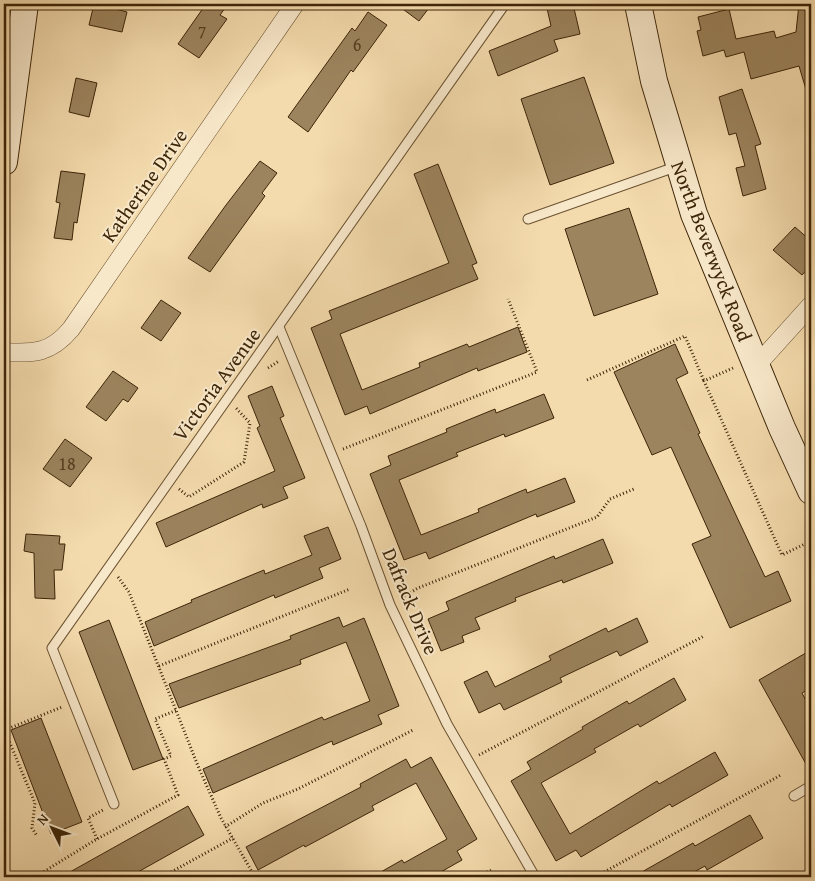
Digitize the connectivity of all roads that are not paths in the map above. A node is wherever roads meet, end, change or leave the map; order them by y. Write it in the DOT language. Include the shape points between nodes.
graph roads {
  1 [pos="25,4"];
  2 [pos="295,4"];
  3 [pos="505,4"];
  4 [pos="638,4"];
  5 [pos="4,162"];
  6 [pos="678,166"];
  7 [pos="528,219"];
  8 [pos="811,305"];
  9 [pos="279,327"];
  10 [pos="4,352"];
  11 [pos="755,362"];
  12 [pos="811,491"];
  13 [pos="811,786"];
  14 [pos="794,796"];
  15 [pos="114,804"];
  16 [pos="535,877"];
  1 -- 5 [label="street"];
  2 -- 10 [label="street, Katherine Drive" via="61,342 48,350"];
  3 -- 9 [label="lane, Victoria Avenue"];
  4 -- 6 [label="street, North Beverwyck Road" via="654,81"];
  6 -- 7 [label="lane"];
  6 -- 11 [label="street, North Beverwyck Road" via="694,214"];
  8 -- 11 [label="street"];
  9 -- 15 [label="lane, Victoria Avenue" via="52,648"];
  9 -- 16 [label="lane, Dafrack Drive" via="390,604 447,724"];
  11 -- 12 [label="street, North Beverwyck Road"];
  13 -- 14 [label="lane"];
}
